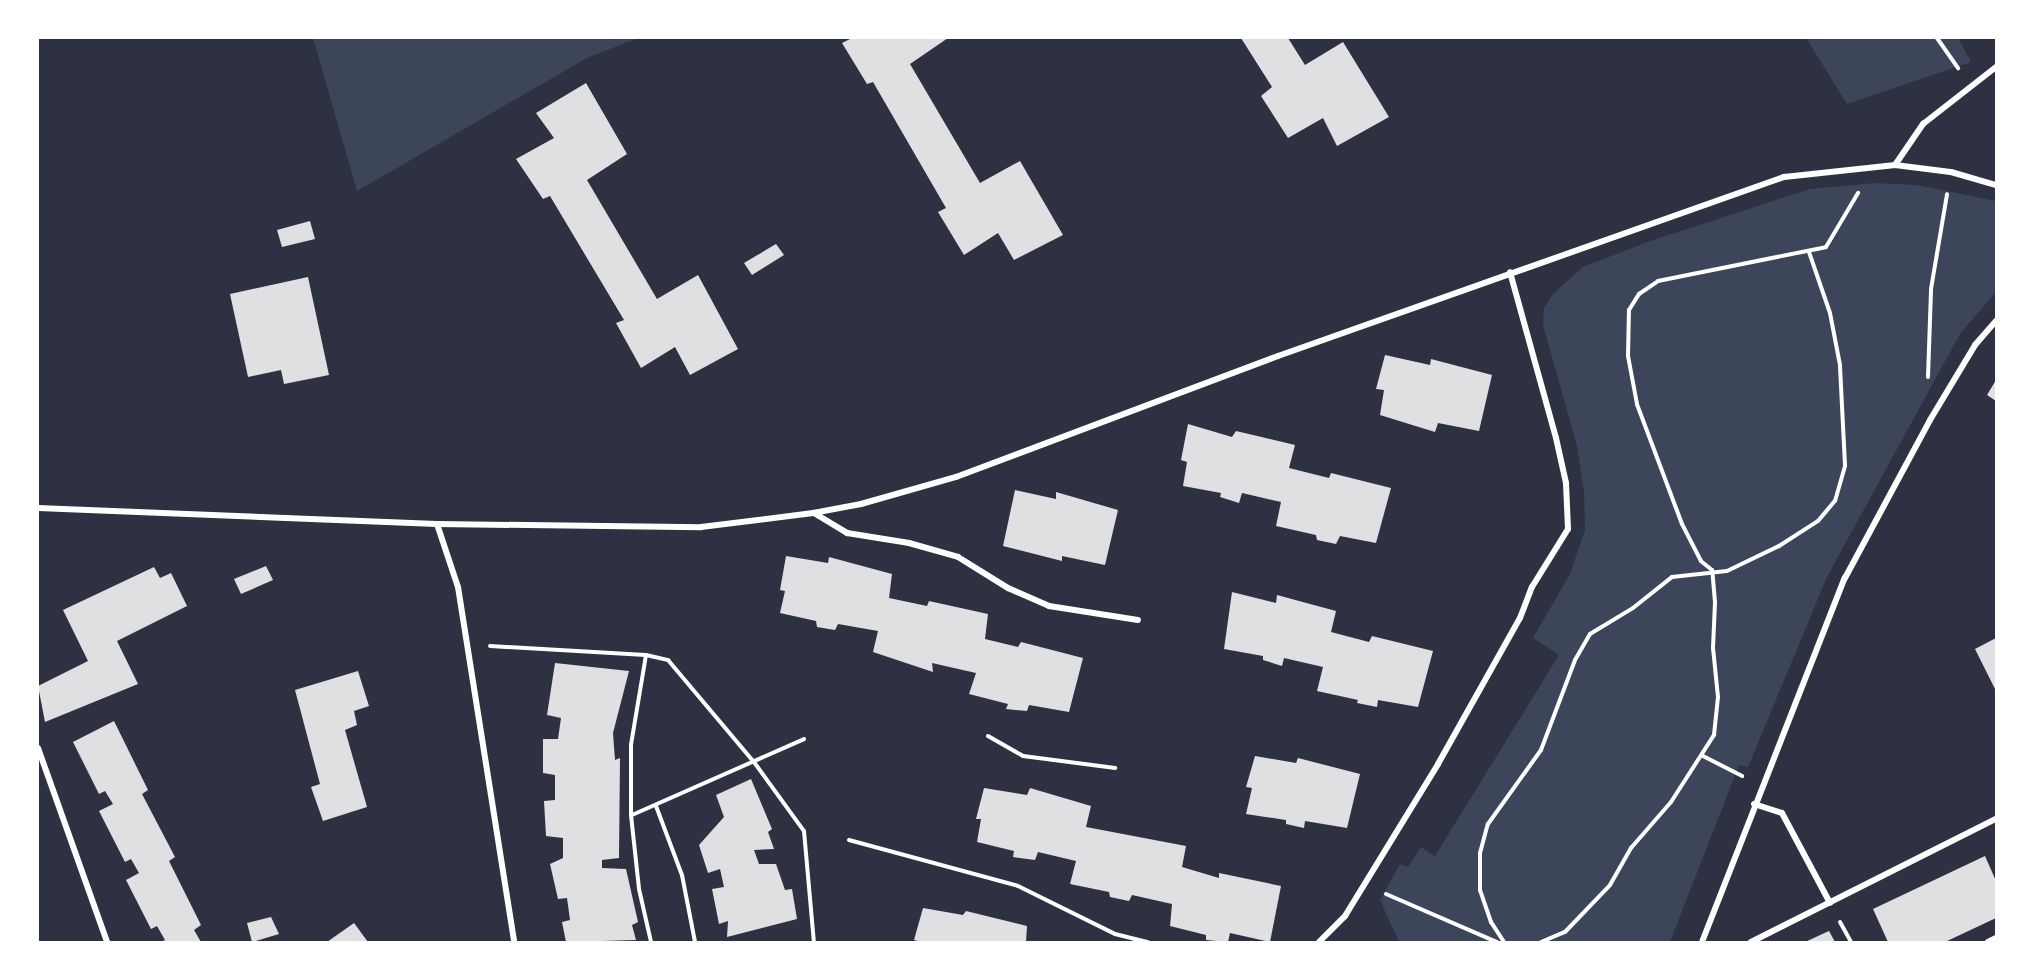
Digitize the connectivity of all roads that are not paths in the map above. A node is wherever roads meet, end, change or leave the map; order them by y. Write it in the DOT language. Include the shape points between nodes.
graph roads {
  1 [pos="1996,67"];
  2 [pos="1894,165"];
  3 [pos="1996,185"];
  4 [pos="1510,272"];
  5 [pos="1996,321"];
  6 [pos="38,508"];
  7 [pos="813,513"];
  8 [pos="437,524"];
  9 [pos="1138,620"];
  10 [pos="38,748"];
  11 [pos="1754,804"];
  12 [pos="1996,819"];
  13 [pos="1830,903"];
  14 [pos="1996,938"];
  15 [pos="107,942"];
  16 [pos="514,942"];
  17 [pos="1318,942"];
  18 [pos="1702,942"];
  19 [pos="1751,942"];
  20 [pos="1988,942"];
  1 -- 2 [label="street" via="1923,124"];
  2 -- 3 [label="street" via="1951,172"];
  2 -- 4 [label="street" via="1784,177"];
  4 -- 7 [label="street" via="956,477"];
  4 -- 17 [label="street" via="1556,438 1566,483 1568,529 1532,587 1520,618 1438,764 1345,916"];
  5 -- 11 [label="street" via="1975,345 1930,420 1845,578"];
  6 -- 8 [label="street"];
  7 -- 8 [label="street" via="701,527"];
  7 -- 9 [label="street" via="848,533 909,543 958,557 1008,588 1049,606"];
  8 -- 16 [label="street" via="458,587"];
  10 -- 15 [label="street"];
  11 -- 13 [label="street" via="1782,813"];
  11 -- 18 [label="street"];
  12 -- 13 [label="street"];
  13 -- 19 [label="street"];
  14 -- 20 [label="street"];
}
